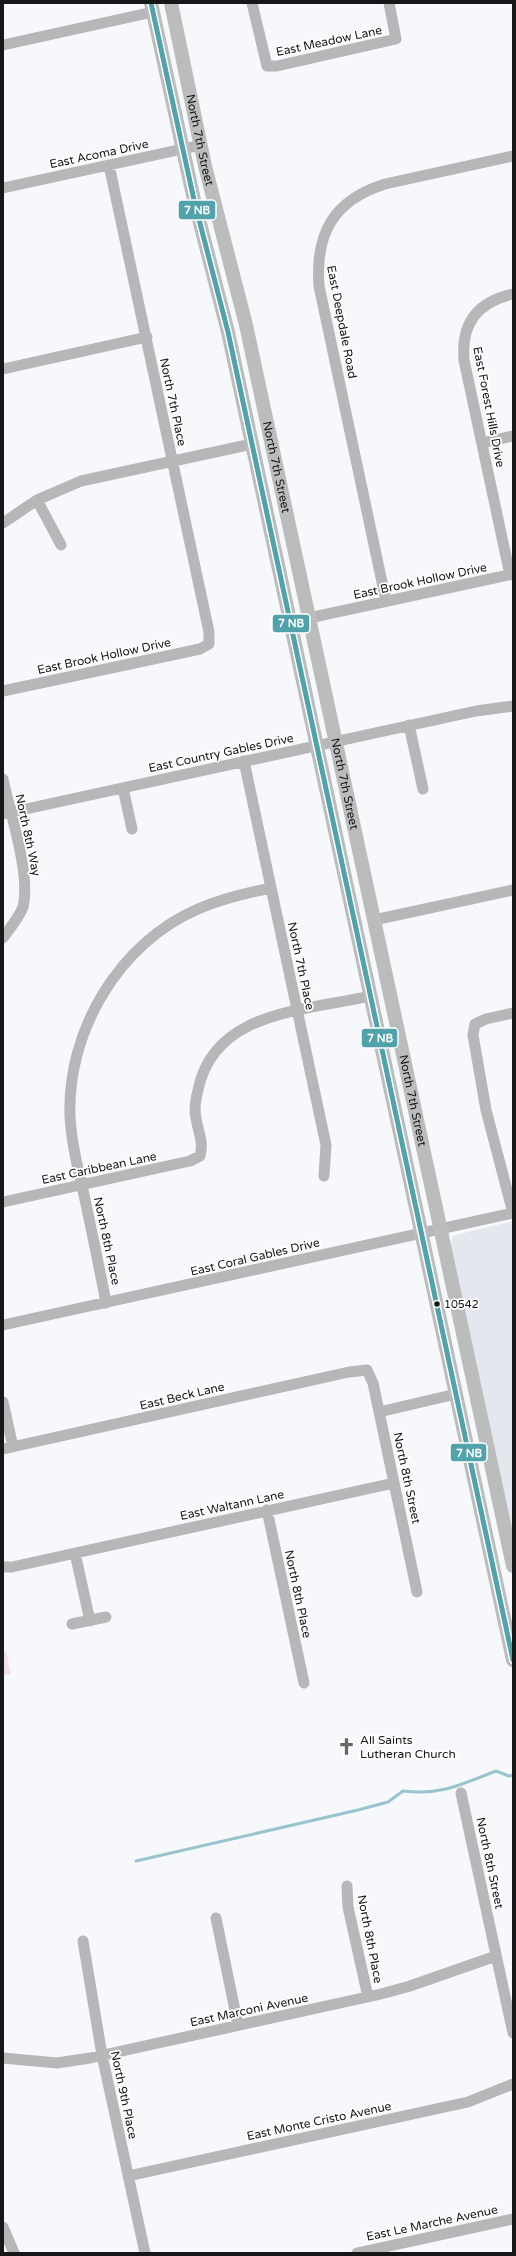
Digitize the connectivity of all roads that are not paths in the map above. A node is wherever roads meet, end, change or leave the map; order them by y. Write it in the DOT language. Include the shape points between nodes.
graph roads {
  1 [pos="171,3"];
  2 [pos="252,3"];
  3 [pos="389,3"];
  4 [pos="152,7"];
  5 [pos="3,45"];
  6 [pos="201,145"];
  7 [pos="182,150"];
  8 [pos="513,156"];
  9 [pos="109,165"];
  10 [pos="3,188"];
  11 [pos="513,294"];
  12 [pos="147,337"];
  13 [pos="3,369"];
  14 [pos="513,436"];
  15 [pos="482,443"];
  16 [pos="252,444"];
  17 [pos="172,460"];
  18 [pos="37,500"];
  19 [pos="3,523"];
  20 [pos="61,545"];
  21 [pos="512,574"];
  22 [pos="386,601"];
  23 [pos="309,618"];
  24 [pos="209,644"];
  25 [pos="3,691"];
  26 [pos="513,706"];
  27 [pos="409,725"];
  28 [pos="335,741"];
  29 [pos="317,745"];
  30 [pos="244,761"];
  31 [pos="3,780"];
  32 [pos="123,788"];
  33 [pos="422,789"];
  34 [pos="7,813"];
  35 [pos="132,828"];
  36 [pos="271,888"];
  37 [pos="513,890"];
  38 [pos="374,920"];
  39 [pos="3,938"];
  40 [pos="370,996"];
  41 [pos="297,1011"];
  42 [pos="513,1013"];
  43 [pos="324,1176"];
  44 [pos="82,1185"];
  45 [pos="3,1202"];
  46 [pos="513,1213"];
  47 [pos="440,1230"];
  48 [pos="422,1234"];
  49 [pos="106,1303"];
  50 [pos="3,1326"];
  51 [pos="367,1370"];
  52 [pos="456,1394"];
  53 [pos="3,1402"];
  54 [pos="379,1412"];
  55 [pos="8,1448"];
  56 [pos="394,1483"];
  57 [pos="267,1510"];
  58 [pos="75,1553"];
  59 [pos="513,1566"];
  60 [pos="3,1567"];
  61 [pos="417,1592"];
  62 [pos="106,1617"];
  63 [pos="90,1621"];
  64 [pos="72,1624"];
  65 [pos="513,1660"];
  66 [pos="304,1683"];
  67 [pos="461,1793"];
  68 [pos="347,1886"];
  69 [pos="216,1918"];
  70 [pos="83,1941"];
  71 [pos="496,1956"];
  72 [pos="368,1997"];
  73 [pos="238,2025"];
  74 [pos="513,2033"];
  75 [pos="102,2055"];
  76 [pos="3,2058"];
  77 [pos="513,2084"];
  78 [pos="128,2176"];
  79 [pos="513,2219"];
  80 [pos="3,2227"];
  81 [pos="14,2253"];
  82 [pos="145,2253"];
  83 [pos="357,2253"];
  1 -- 6 [label="main road, North 7th Street"];
  2 -- 3 [label="street, East Meadow Lane" via="267,66 277,66 396,39"];
  4 -- 5 [label="street"];
  4 -- 7 [label="main road, North 7th Street"];
  6 -- 7 [label="street, East Acoma Drive"];
  6 -- 23 [label="main road, North 7th Street" via="246,325"];
  7 -- 9 [label="street, East Acoma Drive"];
  7 -- 16 [label="main road, North 7th Street" via="228,332"];
  8 -- 22 [label="street, East Deepdale Road" via="366,190 337,213 327,228 321,245 317,263 319,286"];
  9 -- 10 [label="street, East Acoma Drive"];
  9 -- 12 [label="street, North 7th Place"];
  11 -- 15 [label="street, East Forest Hills Drive" via="488,303 476,312 468,325 463,343 464,360"];
  12 -- 13 [label="street"];
  12 -- 17 [label="street, North 7th Place"];
  14 -- 15 [label="street"];
  15 -- 21 [label="street, East Forest Hills Drive"];
  16 -- 17 [label="street"];
  16 -- 29 [label="main road, North 7th Street"];
  17 -- 18 [label="street" via="81,481"];
  17 -- 24 [label="street, North 7th Place" via="209,632"];
  18 -- 19 [label="street"];
  18 -- 20 [label="street"];
  21 -- 22 [label="street, East Brook Hollow Drive"];
  22 -- 23 [label="street, East Brook Hollow Drive"];
  23 -- 28 [label="main road, North 7th Street"];
  24 -- 25 [label="street, East Brook Hollow Drive" via="200,649"];
  26 -- 27 [label="street, East Country Gables Drive"];
  27 -- 28 [label="street, East Country Gables Drive"];
  27 -- 33 [label="street"];
  28 -- 29 [label="street, East Country Gables Drive"];
  28 -- 38 [label="main road, North 7th Street"];
  29 -- 30 [label="street, East Country Gables Drive"];
  29 -- 40 [label="main road, North 7th Street"];
  30 -- 32 [label="street, East Country Gables Drive"];
  30 -- 36 [label="street, North 7th Place"];
  31 -- 34 [label="street, North 8th Way"];
  32 -- 34 [label="street, East Country Gables Drive"];
  32 -- 35 [label="street"];
  34 -- 39 [label="street, North 8th Way" via="23,868 25,895 22,909"];
  36 -- 41 [label="street, North 7th Place"];
  36 -- 44 [label="street, North 8th Place" via="218,901 170,924 133,955 105,990 86,1027 74,1063 71,1085 71,1132"];
  37 -- 38 [label="street"];
  38 -- 47 [label="main road, North 7th Street"];
  40 -- 41 [label="street"];
  40 -- 48 [label="main road, North 7th Street"];
  41 -- 43 [label="street, North 7th Place" via="326,1145"];
  41 -- 44 [label="street, East Caribbean Lane" via="248,1025 224,1041 211,1058 202,1073 197,1091 195,1116 203,1147 200,1156 190,1161"];
  42 -- 46 [label="street" via="475,1024 473,1035 480,1083"];
  44 -- 45 [label="street, East Caribbean Lane"];
  44 -- 49 [label="street, North 8th Place"];
  46 -- 47 [label="street, East Coral Gables Drive"];
  47 -- 48 [label="street, East Coral Gables Drive"];
  47 -- 59 [label="main road, North 7th Street"];
  48 -- 49 [label="street, East Coral Gables Drive"];
  48 -- 52 [label="main road, North 7th Street"];
  49 -- 50 [label="street, East Coral Gables Drive"];
  51 -- 54 [label="street, North 8th Street" via="373,1383"];
  51 -- 55 [label="street, East Beck Lane"];
  52 -- 54 [label="street"];
  52 -- 65 [label="main road, North 7th Street"];
  53 -- 55 [label="street"];
  54 -- 56 [label="street, North 8th Street"];
  56 -- 57 [label="street, East Waltann Lane"];
  56 -- 61 [label="street, North 8th Street"];
  57 -- 58 [label="street, East Waltann Lane"];
  57 -- 66 [label="street, North 8th Place"];
  58 -- 60 [label="street, East Waltann Lane"];
  58 -- 63 [label="street"];
  62 -- 63 [label="street"];
  63 -- 64 [label="street"];
  67 -- 71 [label="street, North 8th Street"];
  68 -- 72 [label="street, North 8th Place" via="348,1907"];
  69 -- 73 [label="street"];
  70 -- 75 [label="street, North 9th Place"];
  71 -- 72 [label="street, East Marconi Avenue" via="410,1986"];
  71 -- 74 [label="street, North 8th Street"];
  72 -- 73 [label="street, East Marconi Avenue"];
  73 -- 75 [label="street, East Marconi Avenue"];
  75 -- 76 [label="street, East Marconi Avenue" via="56,2063"];
  75 -- 78 [label="street, North 9th Place"];
  77 -- 78 [label="street, East Monte Cristo Avenue" via="468,2102"];
  78 -- 82 [label="street, North 9th Place"];
  79 -- 83 [label="street, East Le Marche Avenue"];
  80 -- 81 [label="street"];
}
